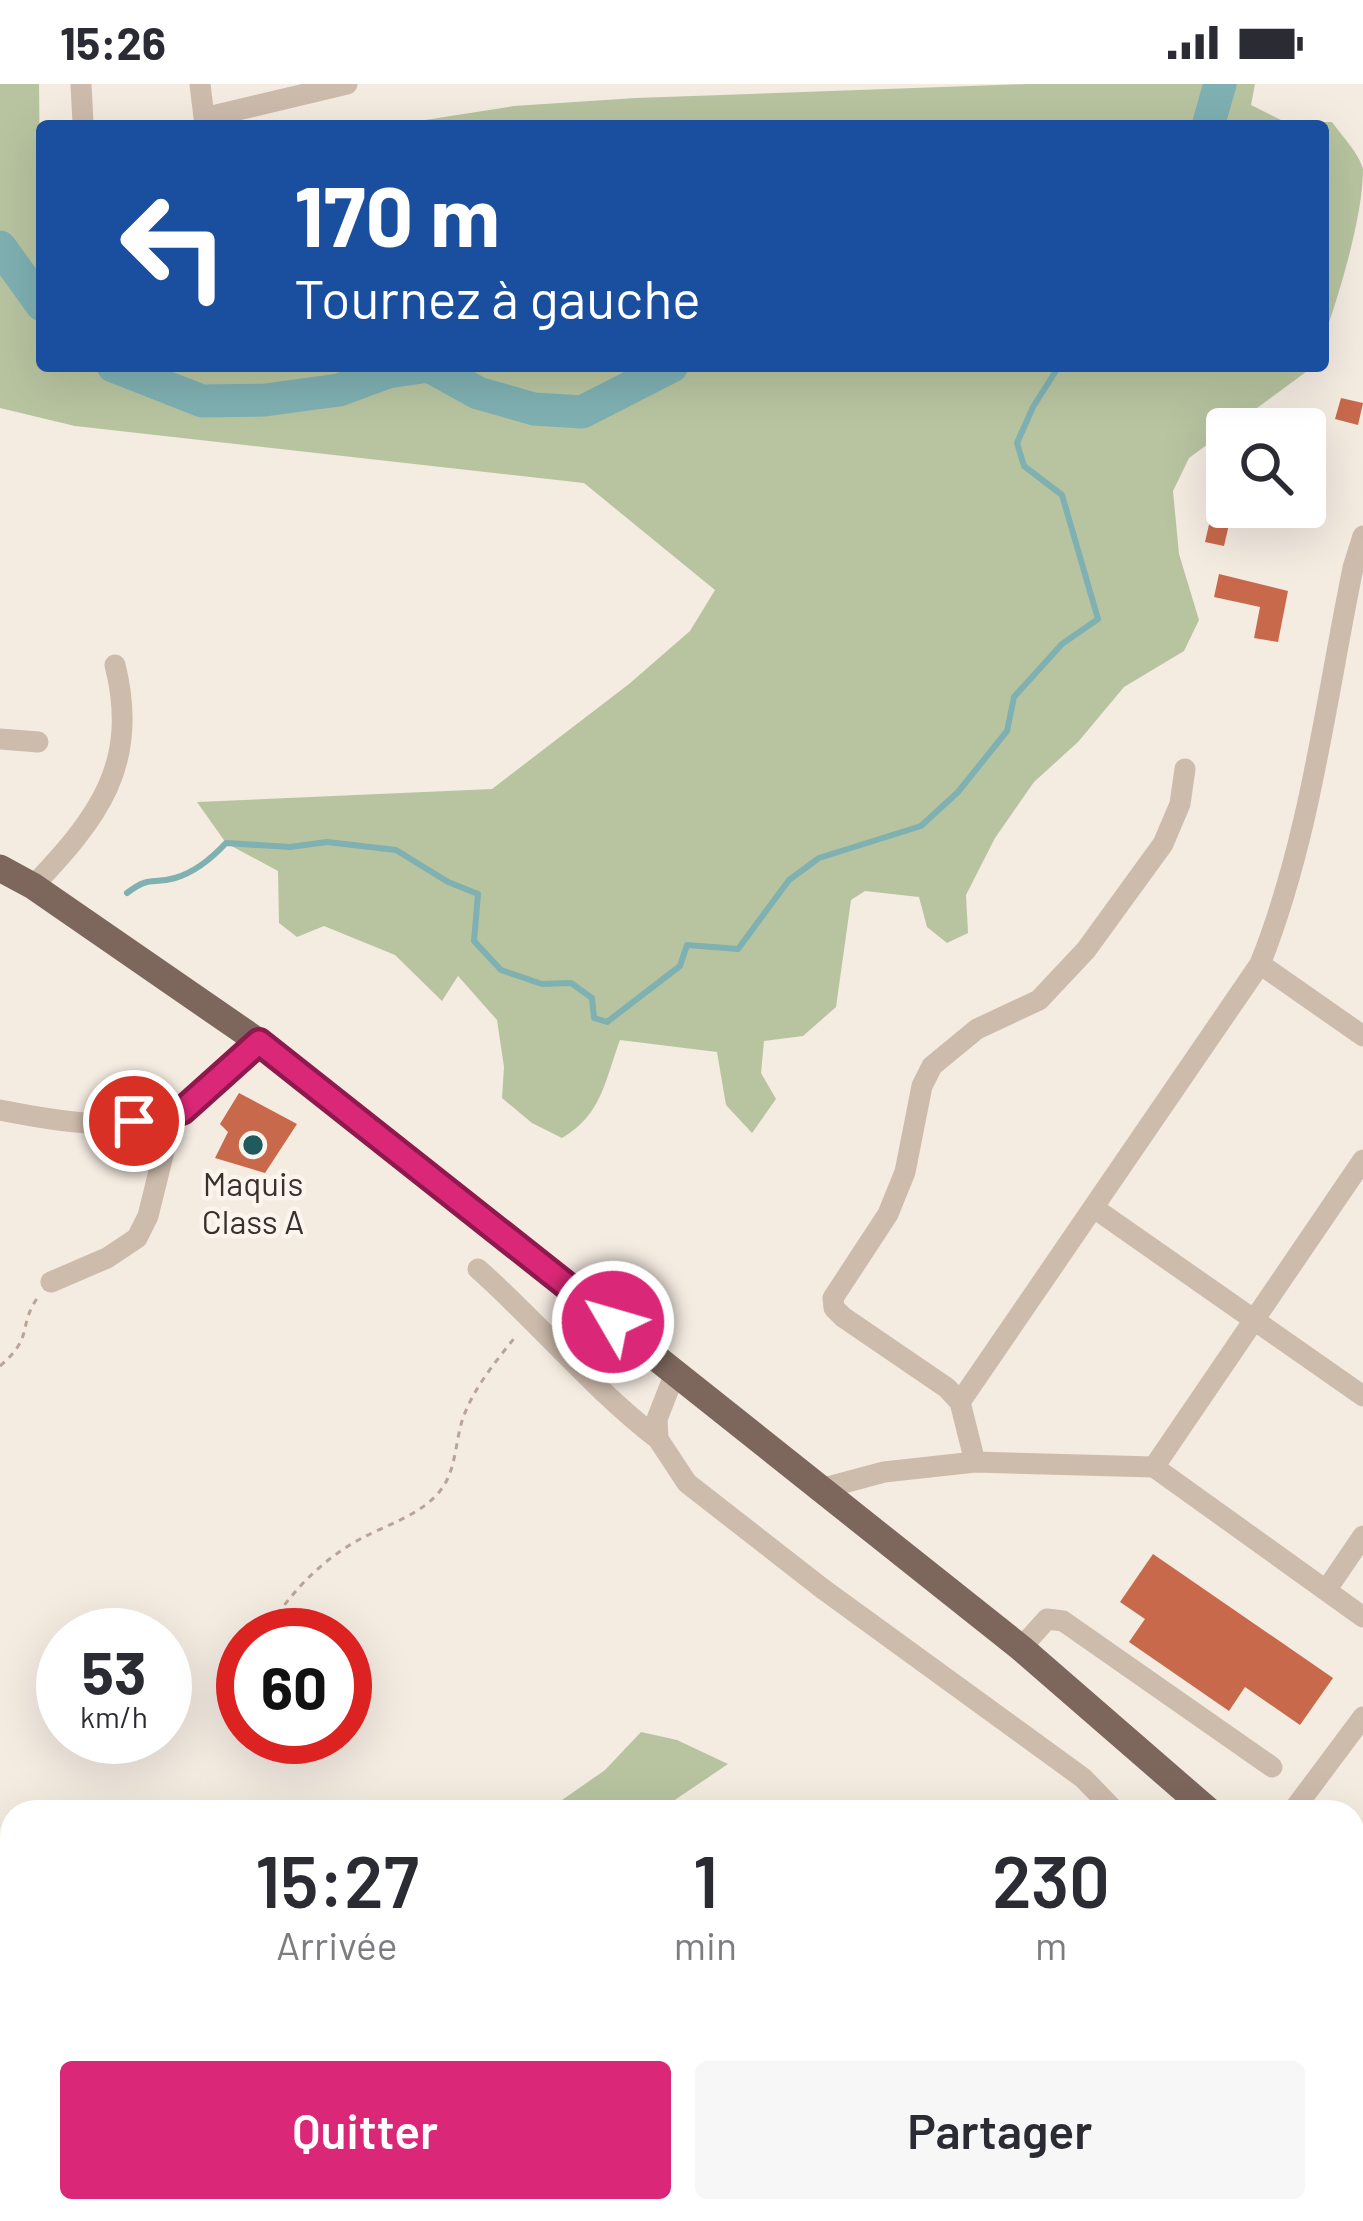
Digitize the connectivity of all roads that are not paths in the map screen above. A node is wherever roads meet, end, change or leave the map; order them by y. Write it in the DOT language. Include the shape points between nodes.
graph roads {
  1 [pos="81,84"];
  2 [pos="200,84"];
  3 [pos="347,84"];
  4 [pos="83,120"];
  5 [pos="204,120"];
  6 [pos="212,120"];
  7 [pos="1363,536"];
  8 [pos="115,665"];
  9 [pos="0,740"];
  10 [pos="38,742"];
  11 [pos="1185,769"];
  12 [pos="0,868"];
  13 [pos="33,886"];
  14 [pos="1260,964"];
  15 [pos="1363,1036"];
  16 [pos="259,1042"];
  17 [pos="0,1111"];
  18 [pos="182,1111"];
  19 [pos="1363,1160"];
  20 [pos="1094,1208"];
  21 [pos="478,1269"];
  22 [pos="51,1282"];
  23 [pos="1254,1320"];
  24 [pos="675,1372"];
  25 [pos="1363,1396"];
  26 [pos="959,1402"];
  27 [pos="658,1439"];
  28 [pos="975,1462"];
  29 [pos="1154,1468"];
  30 [pos="817,1490"];
  31 [pos="1363,1536"];
  32 [pos="1327,1589"];
  33 [pos="1363,1617"];
  34 [pos="1021,1648"];
  35 [pos="1363,1718"];
  36 [pos="1272,1767"];
  37 [pos="1104,1800"];
  38 [pos="1196,1800"];
  39 [pos="1301,1800"];
  1 -- 4 [label="street"];
  2 -- 5 [label="street"];
  3 -- 6 [label="street"];
  7 -- 14 [label="street" via="1299,835"];
  8 -- 13 [label="street" via="123,695 118,769 82,834"];
  9 -- 10 [label="street"];
  11 -- 26 [label="street" via="1163,844 1086,950 1039,1000 977,1028 932,1066 888,1214 833,1298 843,1317"];
  12 -- 13 [label="main road"];
  13 -- 16 [label="main road"];
  14 -- 15 [label="street"];
  14 -- 20 [label="street"];
  16 -- 18 [label="street"];
  16 -- 24 [label="main road"];
  17 -- 18 [label="street" via="103,1123"];
  18 -- 22 [label="street" via="137,1238"];
  19 -- 23 [label="street"];
  20 -- 23 [label="street"];
  20 -- 26 [label="street"];
  21 -- 27 [label="street"];
  23 -- 25 [label="street"];
  23 -- 29 [label="street"];
  24 -- 27 [label="street"];
  24 -- 30 [label="main road"];
  26 -- 28 [label="street"];
  27 -- 37 [label="street" via="715,1508"];
  28 -- 29 [label="street"];
  28 -- 30 [label="street" via="884,1472"];
  29 -- 32 [label="street"];
  30 -- 34 [label="main road"];
  31 -- 32 [label="street"];
  32 -- 33 [label="street"];
  34 -- 36 [label="street" via="1047,1619 1063,1621"];
  34 -- 38 [label="main road"];
  35 -- 39 [label="street"];
}
